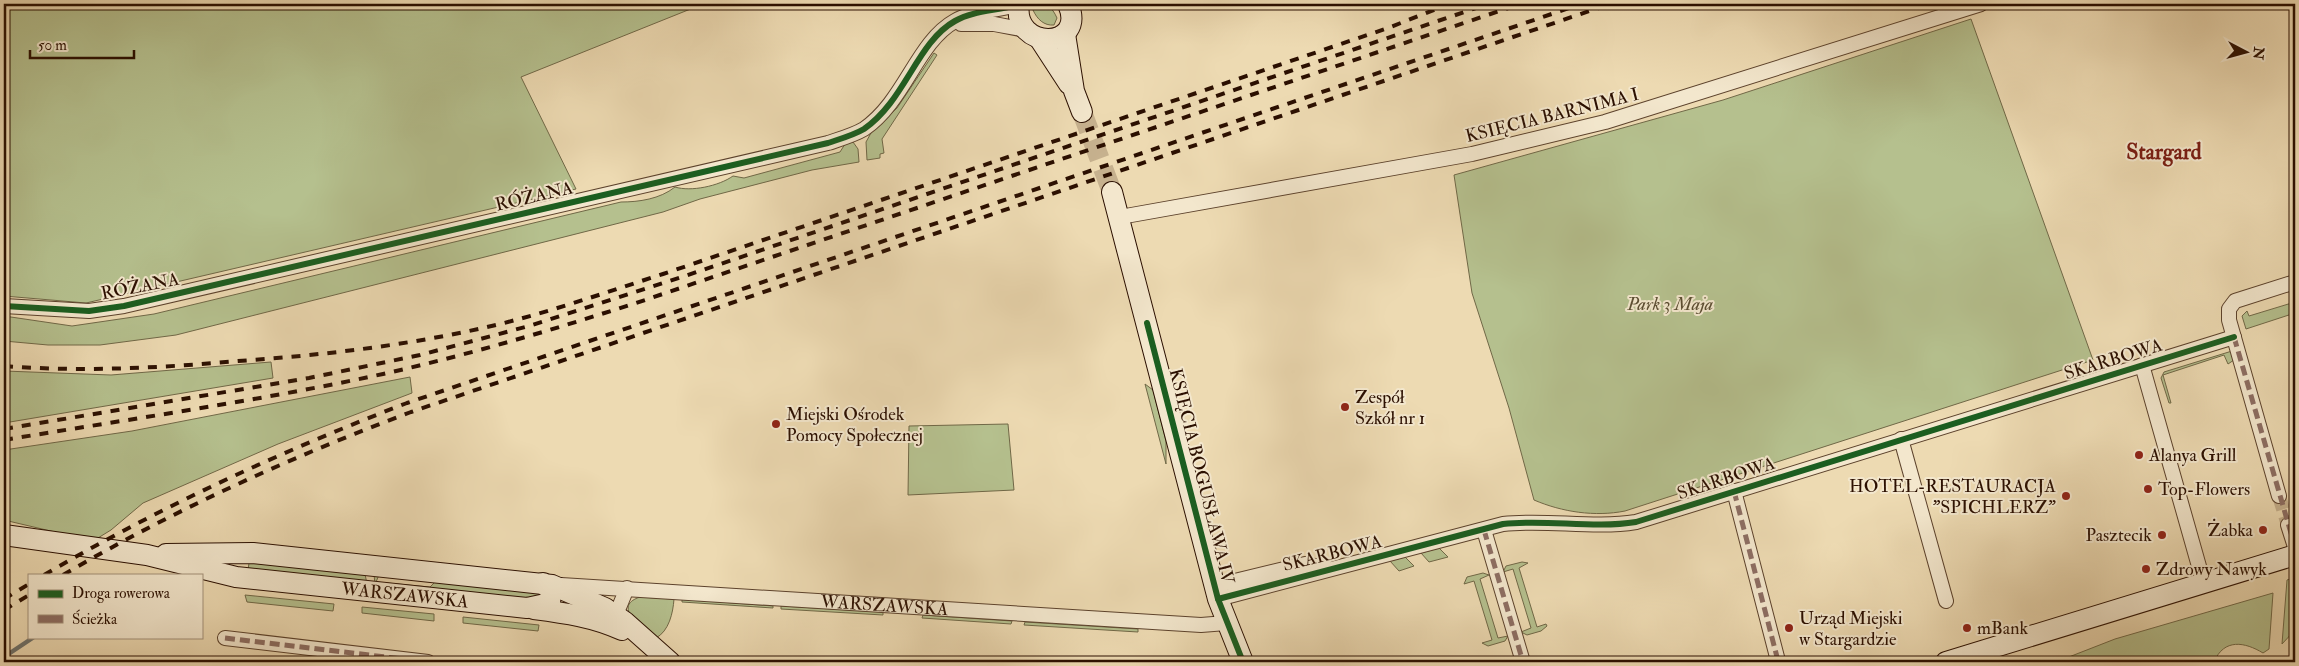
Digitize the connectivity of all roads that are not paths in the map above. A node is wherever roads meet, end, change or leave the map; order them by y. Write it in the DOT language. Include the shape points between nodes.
graph roads {
  1 [pos="1019,4"];
  2 [pos="1981,4"];
  3 [pos="1072,14"];
  4 [pos="948,26"];
  5 [pos="1032,34"];
  6 [pos="1074,91"];
  7 [pos="1082,112"];
  8 [pos="1112,192"];
  9 [pos="1120,217"];
  10 [pos="2295,282"];
  11 [pos="4,306"];
  12 [pos="2234,337"];
  13 [pos="2142,365"];
  14 [pos="1901,439"];
  15 [pos="1734,491"];
  16 [pos="2280,496"];
  17 [pos="2288,526"];
  18 [pos="1484,530"];
  19 [pos="4,535"];
  20 [pos="2295,547"];
  21 [pos="253,553"];
  22 [pos="147,555"];
  23 [pos="2295,555"];
  24 [pos="236,577"];
  25 [pos="548,584"];
  26 [pos="2204,584"];
  27 [pos="627,588"];
  28 [pos="1216,592"];
  29 [pos="1946,601"];
  30 [pos="527,608"];
  31 [pos="613,620"];
  32 [pos="1226,623"];
  33 [pos="225,638"];
  34 [pos="1777,657"];
  35 [pos="428,662"];
  36 [pos="670,662"];
  37 [pos="1242,662"];
  38 [pos="1522,662"];
  39 [pos="1946,662"];
  1 -- 4 [label="street, RÓŻANA" via="965,16"];
  1 -- 5 [label="main road" via="1019,17"];
  2 -- 9 [label="street, KSIĘCIA BARNIMA I" via="1605,122 1454,158"];
  3 -- 5 [label="main road" via="1053,40"];
  3 -- 6 [label="main road"];
  4 -- 5 [label="street" via="988,23"];
  4 -- 11 [label="street, RÓŻANA" via="935,39 893,102 879,116 863,130 828,143 124,306 89,311"];
  5 -- 6 [label="main road"];
  6 -- 7 [label="main road"];
  8 -- 9 [label="main road, KSIĘCIA BOGUSŁAWA IV"];
  9 -- 28 [label="main road, KSIĘCIA BOGUSŁAWA IV"];
  10 -- 12 [label="street" via="2235,300 2229,308"];
  12 -- 13 [label="street, SKARBOWA"];
  12 -- 16 [label="street"];
  13 -- 14 [label="street, SKARBOWA"];
  13 -- 26 [label="street"];
  14 -- 15 [label="street, SKARBOWA"];
  14 -- 29 [label="street"];
  15 -- 18 [label="street, SKARBOWA" via="1618,525 1530,521"];
  15 -- 34 [label="street"];
  17 -- 20 [label="street"];
  18 -- 28 [label="street, SKARBOWA"];
  18 -- 38 [label="street"];
  19 -- 22 [label="main road, WARSZAWSKA"];
  21 -- 22 [label="main road, WARSZAWSKA"];
  21 -- 24 [label="main road" via="241,558"];
  21 -- 25 [label="main road, WARSZAWSKA"];
  22 -- 24 [label="main road, WARSZAWSKA"];
  23 -- 26 [label="main road"];
  24 -- 30 [label="main road, WARSZAWSKA"];
  25 -- 27 [label="street, WARSZAWSKA"];
  25 -- 30 [label="main road, WARSZAWSKA" via="550,603"];
  25 -- 31 [label="main road" via="587,599"];
  26 -- 39 [label="main road"];
  27 -- 31 [label="street"];
  27 -- 32 [label="street, WARSZAWSKA" via="1201,625"];
  28 -- 32 [label="main road, KSIĘCIA BOGUSŁAWA IV"];
  30 -- 31 [label="main road"];
  31 -- 36 [label="main road" via="646,641"];
  32 -- 37 [label="main road, KSIĘCIA BOGUSŁAWA IV"];
  33 -- 35 [label="street"];
}
